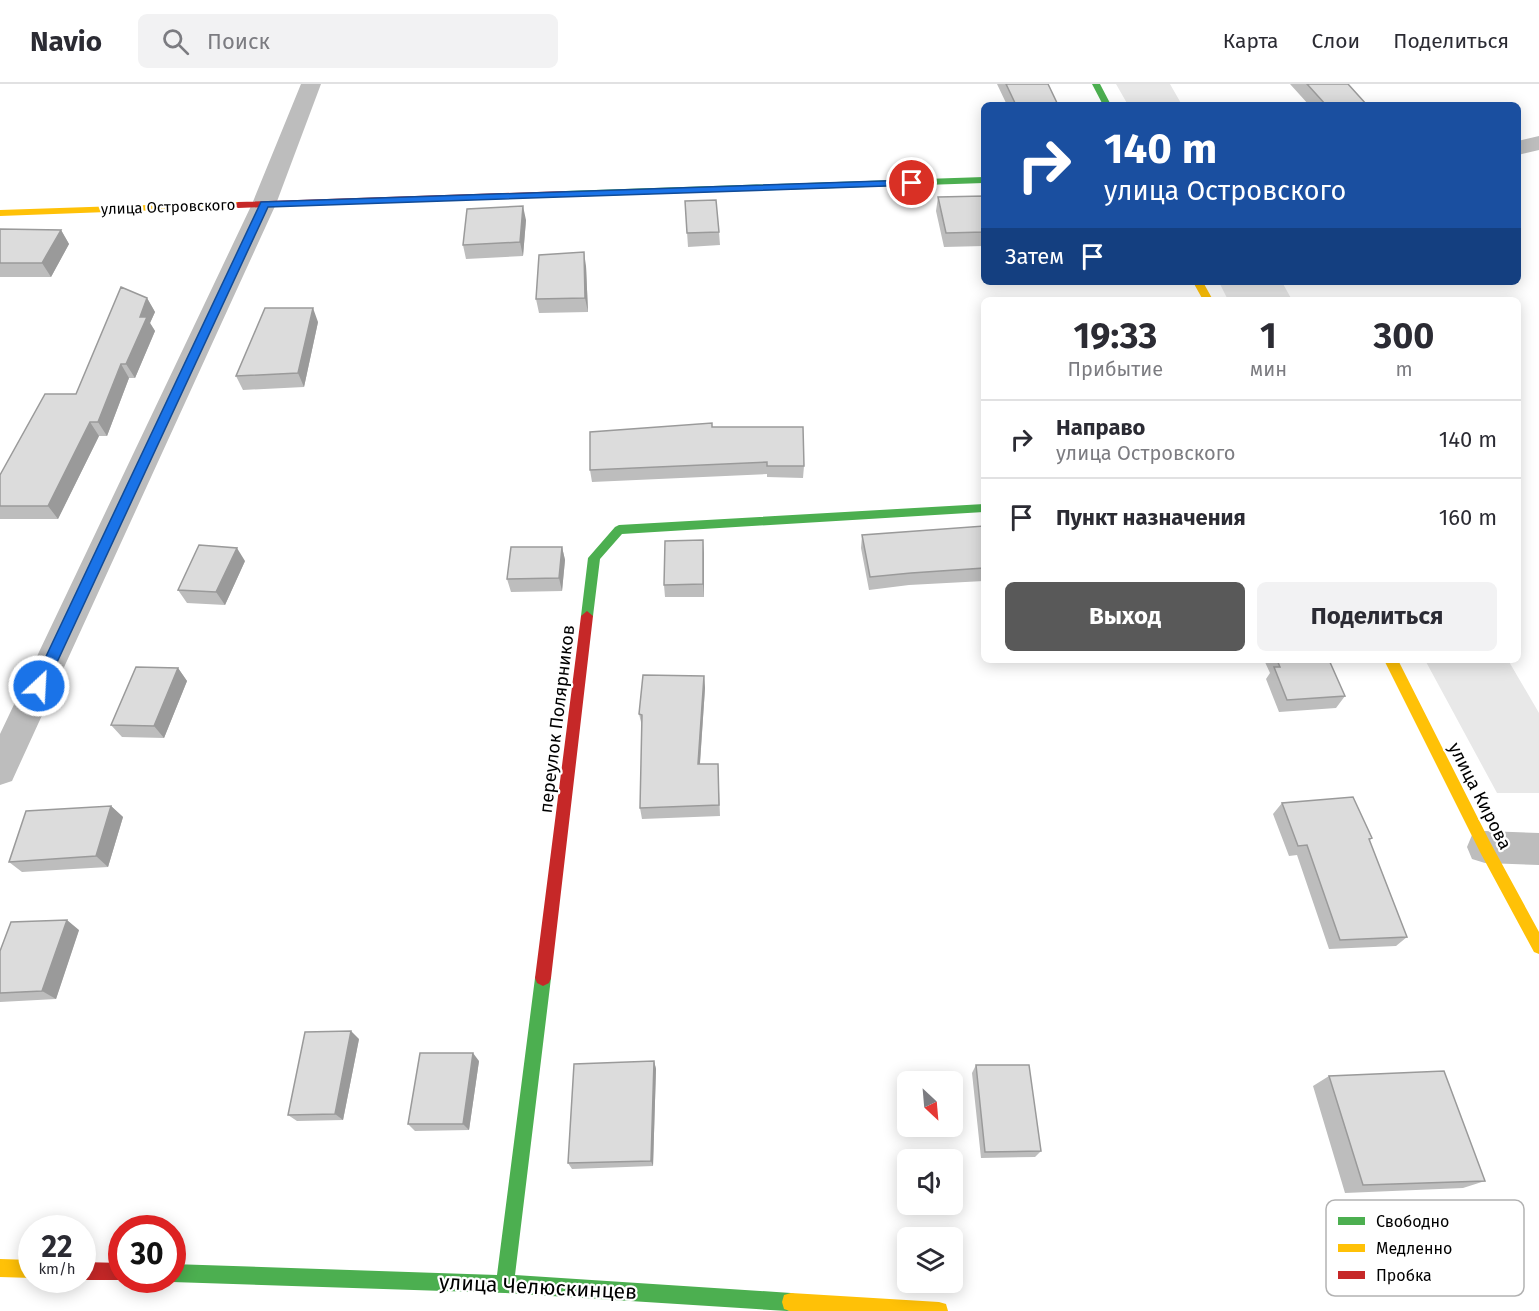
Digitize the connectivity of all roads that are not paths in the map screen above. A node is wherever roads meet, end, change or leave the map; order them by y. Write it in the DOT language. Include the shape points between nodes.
graph roads {
  1 [pos="311,84"];
  2 [pos="1096,84"];
  3 [pos="1105,102"];
  4 [pos="1539,143"];
  5 [pos="1521,147"];
  6 [pos="981,180"];
  7 [pos="264,204"];
  8 [pos="0,213"];
  9 [pos="981,508"];
  10 [pos="1393,663"];
  11 [pos="0,770"];
  12 [pos="1485,847"];
  13 [pos="1539,849"];
  14 [pos="1539,947"];
  15 [pos="0,1268"];
  16 [pos="18,1269"];
  17 [pos="186,1273"];
  18 [pos="505,1284"];
  19 [pos="939,1311"];
  1 -- 7 [label="street"];
  2 -- 3 [label="street"];
  4 -- 5 [label="street"];
  6 -- 7 [label="street, улица Островского"];
  7 -- 8 [label="street, улица Островского"];
  7 -- 11 [label="street"];
  9 -- 18 [label="street, переулок Полярников" via="619,530 594,558"];
  10 -- 12 [label="street, улица Кирова"];
  12 -- 13 [label="street"];
  12 -- 14 [label="street, улица Кирова"];
  15 -- 16 [label="street"];
  17 -- 18 [label="street, улица Челюскинцев"];
  18 -- 19 [label="street, улица Челюскинцев"];
}
